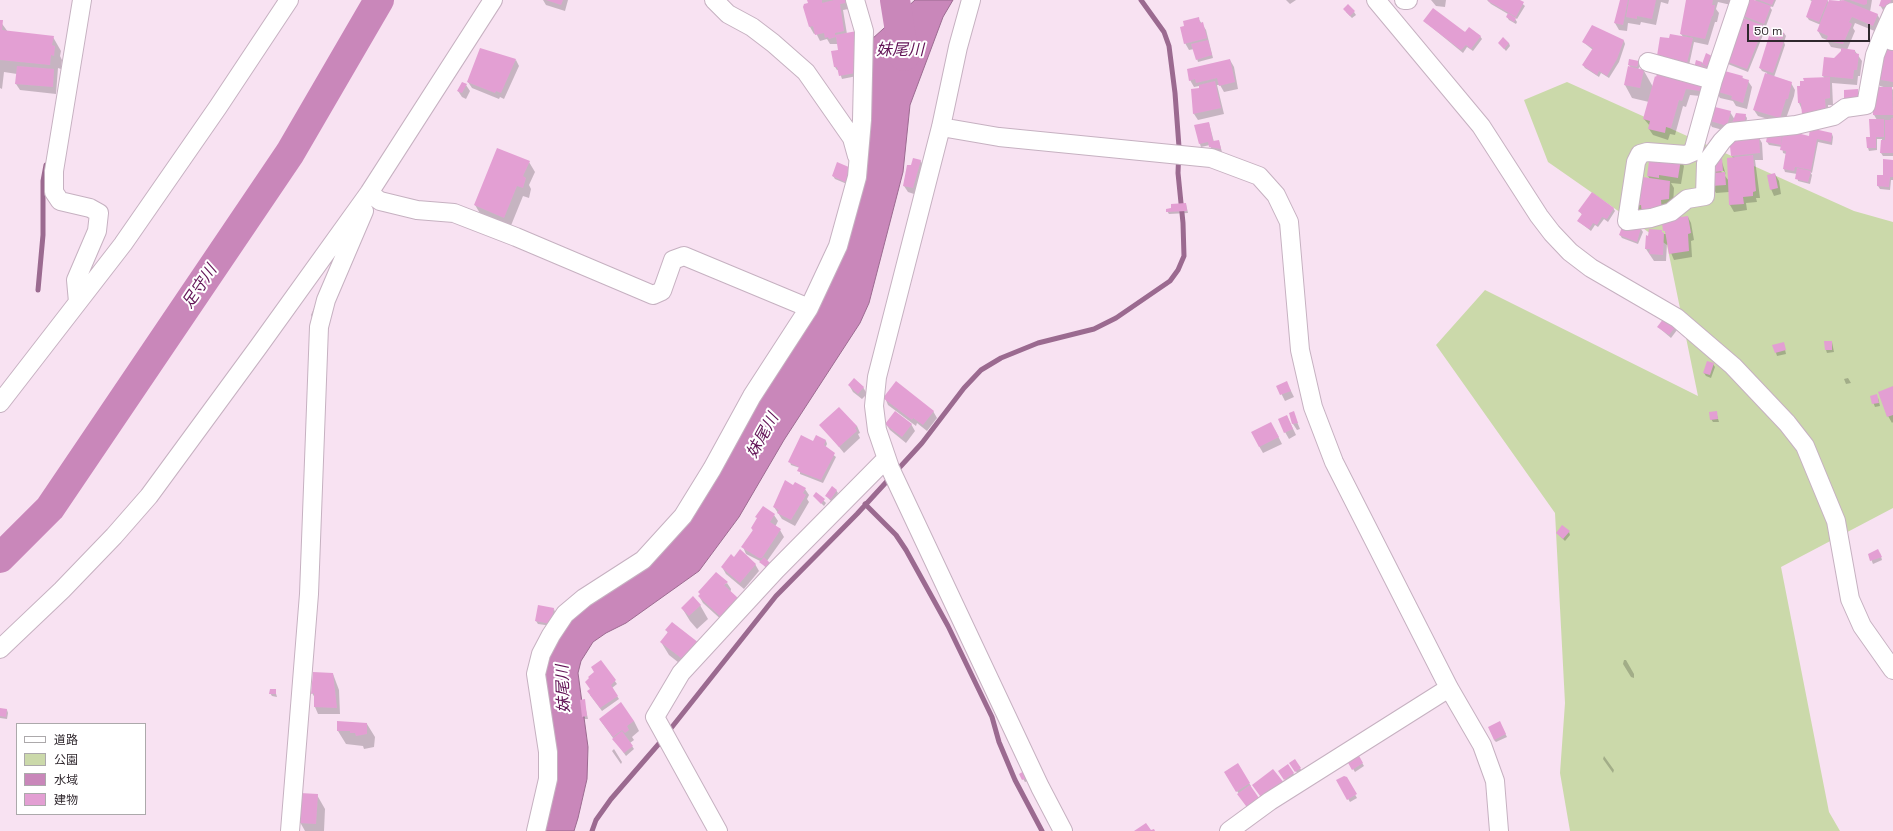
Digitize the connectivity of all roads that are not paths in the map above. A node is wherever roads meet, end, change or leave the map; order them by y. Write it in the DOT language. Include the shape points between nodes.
graph roads {
  1 [pos="82,0"];
  2 [pos="290,0"];
  3 [pos="493,0"];
  4 [pos="714,0"];
  5 [pos="855,0"];
  6 [pos="971,0"];
  7 [pos="1376,0"];
  8 [pos="1404,0"];
  9 [pos="1408,0"];
  10 [pos="1740,0"];
  11 [pos="1893,12"];
  12 [pos="1887,39"];
  13 [pos="1648,62"];
  14 [pos="1713,80"];
  15 [pos="941,127"];
  16 [pos="859,161"];
  17 [pos="369,193"];
  18 [pos="78,302"];
  19 [pos="809,308"];
  20 [pos="0,404"];
  21 [pos="891,469"];
  22 [pos="0,649"];
  23 [pos="1893,670"];
  24 [pos="1449,688"];
  25 [pos="290,831"];
  26 [pos="536,831"];
  27 [pos="718,831"];
  28 [pos="1063,831"];
  29 [pos="1229,831"];
  30 [pos="1499,831"];
  1 -- 18 [label="street" via="54,171 54,192 60,202 90,208 99,213 97,231 76,280"];
  2 -- 18 [label="street" via="127,237"];
  3 -- 17 [label="street"];
  4 -- 16 [label="street" via="728,14 774,43 806,72 852,138"];
  5 -- 16 [label="street" via="864,31"];
  6 -- 15 [label="street"];
  7 -- 23 [label="street" via="1481,126 1539,216 1570,252 1591,268 1677,318 1733,366 1787,423 1805,446 1836,521 1850,599 1862,626"];
  8 -- 9 [label="street"];
  10 -- 14 [label="street"];
  11 -- 12 [label="street"];
  12 -- 14 [label="street" via="1875,55 1866,105 1845,108 1834,116 1796,125 1731,132 1706,163 1705,196 1687,199 1671,212 1627,221 1636,162 1640,154 1647,152 1686,155 1693,152"];
  13 -- 14 [label="street"];
  15 -- 21 [label="street" via="877,377 874,406 877,430"];
  15 -- 24 [label="street" via="999,138 1211,158 1259,176 1276,195 1289,222 1300,350 1313,407 1334,462"];
  16 -- 19 [label="street" via="838,246"];
  17 -- 19 [label="street" via="380,201 417,210 454,214 516,237 653,295 662,291 673,260 684,256"];
  17 -- 22 [label="street" via="149,496 62,590"];
  17 -- 25 [label="street" via="361,221 326,300 319,327 309,594"];
  18 -- 20 [label="street"];
  19 -- 26 [label="street" via="752,396 683,516 643,560 584,598 565,614 551,635 536,674 548,752 548,779"];
  21 -- 27 [label="street" via="776,570 681,673 655,717"];
  21 -- 28 [label="street"];
  24 -- 29 [label="street" via="1270,801"];
  24 -- 30 [label="street" via="1482,745 1495,781"];
}
